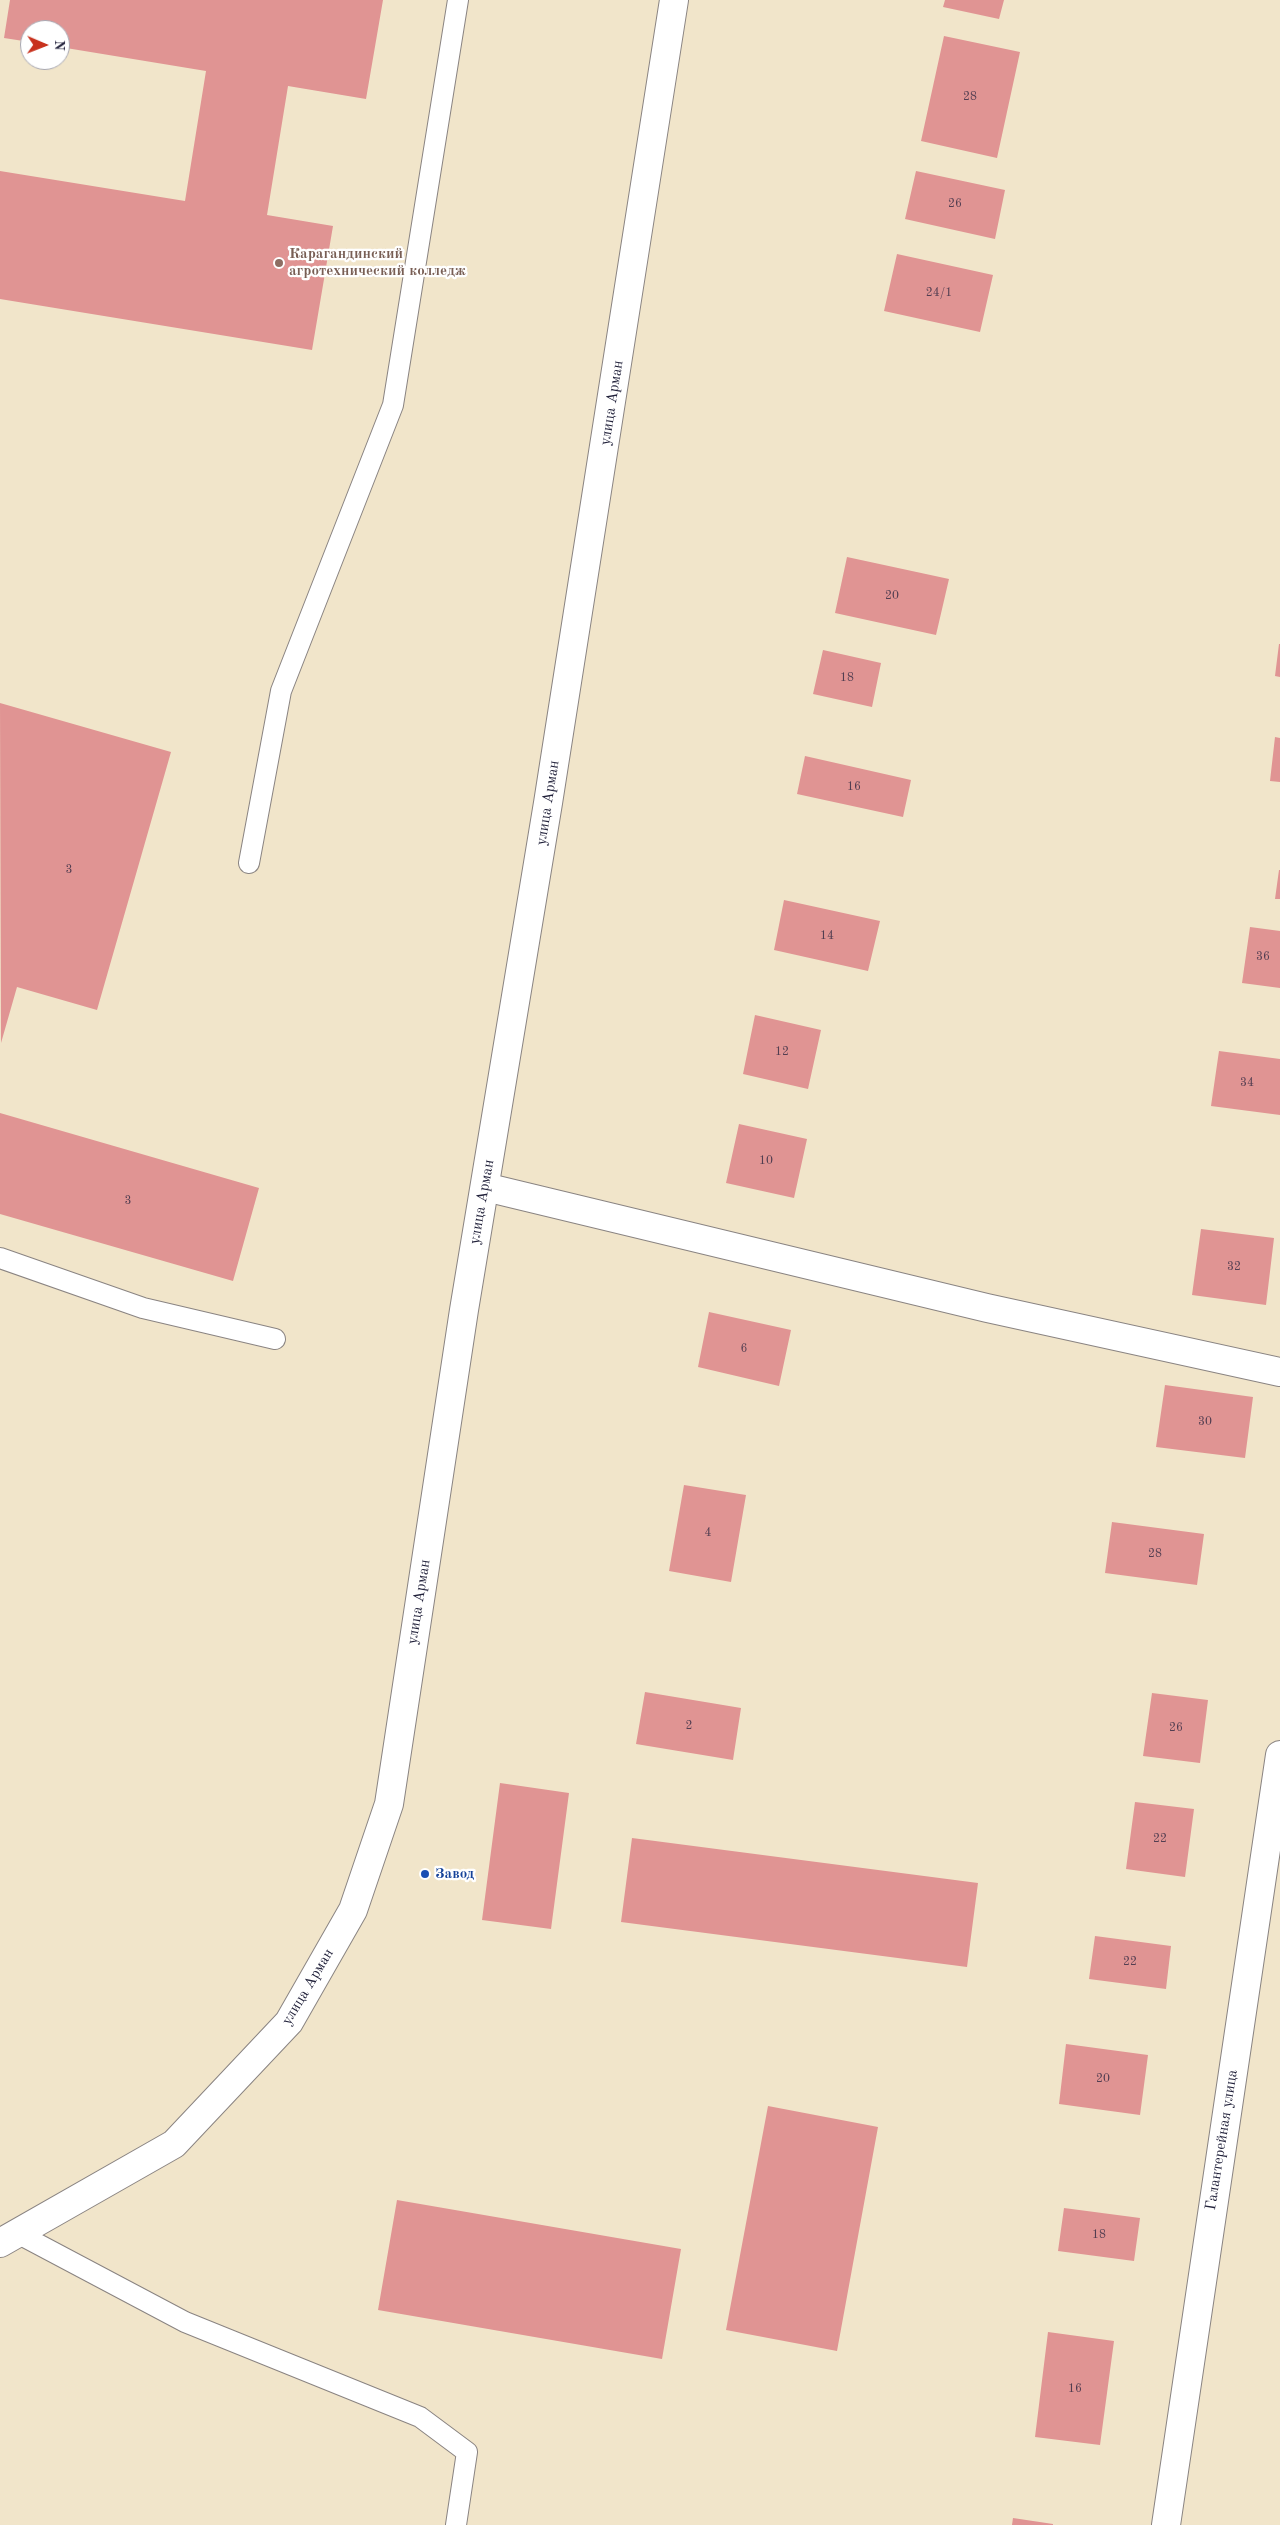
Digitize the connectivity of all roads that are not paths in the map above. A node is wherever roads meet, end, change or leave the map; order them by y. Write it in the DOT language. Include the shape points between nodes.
graph roads {
  1 [pos="458,0"];
  2 [pos="674,0"];
  3 [pos="249,863"];
  4 [pos="485,1187"];
  5 [pos="0,1258"];
  6 [pos="275,1339"];
  7 [pos="1280,1372"];
  8 [pos="1280,1755"];
  9 [pos="9,2238"];
  10 [pos="456,2525"];
  11 [pos="1166,2525"];
  1 -- 3 [label="lane" via="393,405 281,691"];
  2 -- 4 [label="street, улица Арман"];
  4 -- 7 [label="street" via="987,1308"];
  4 -- 9 [label="street, улица Арман" via="388,1804 353,1910 289,2022 174,2144"];
  5 -- 6 [label="lane" via="143,1308"];
  8 -- 11 [label="street, Галантерейная улица"];
  9 -- 10 [label="lane" via="185,2322 420,2417 467,2452"];
}
